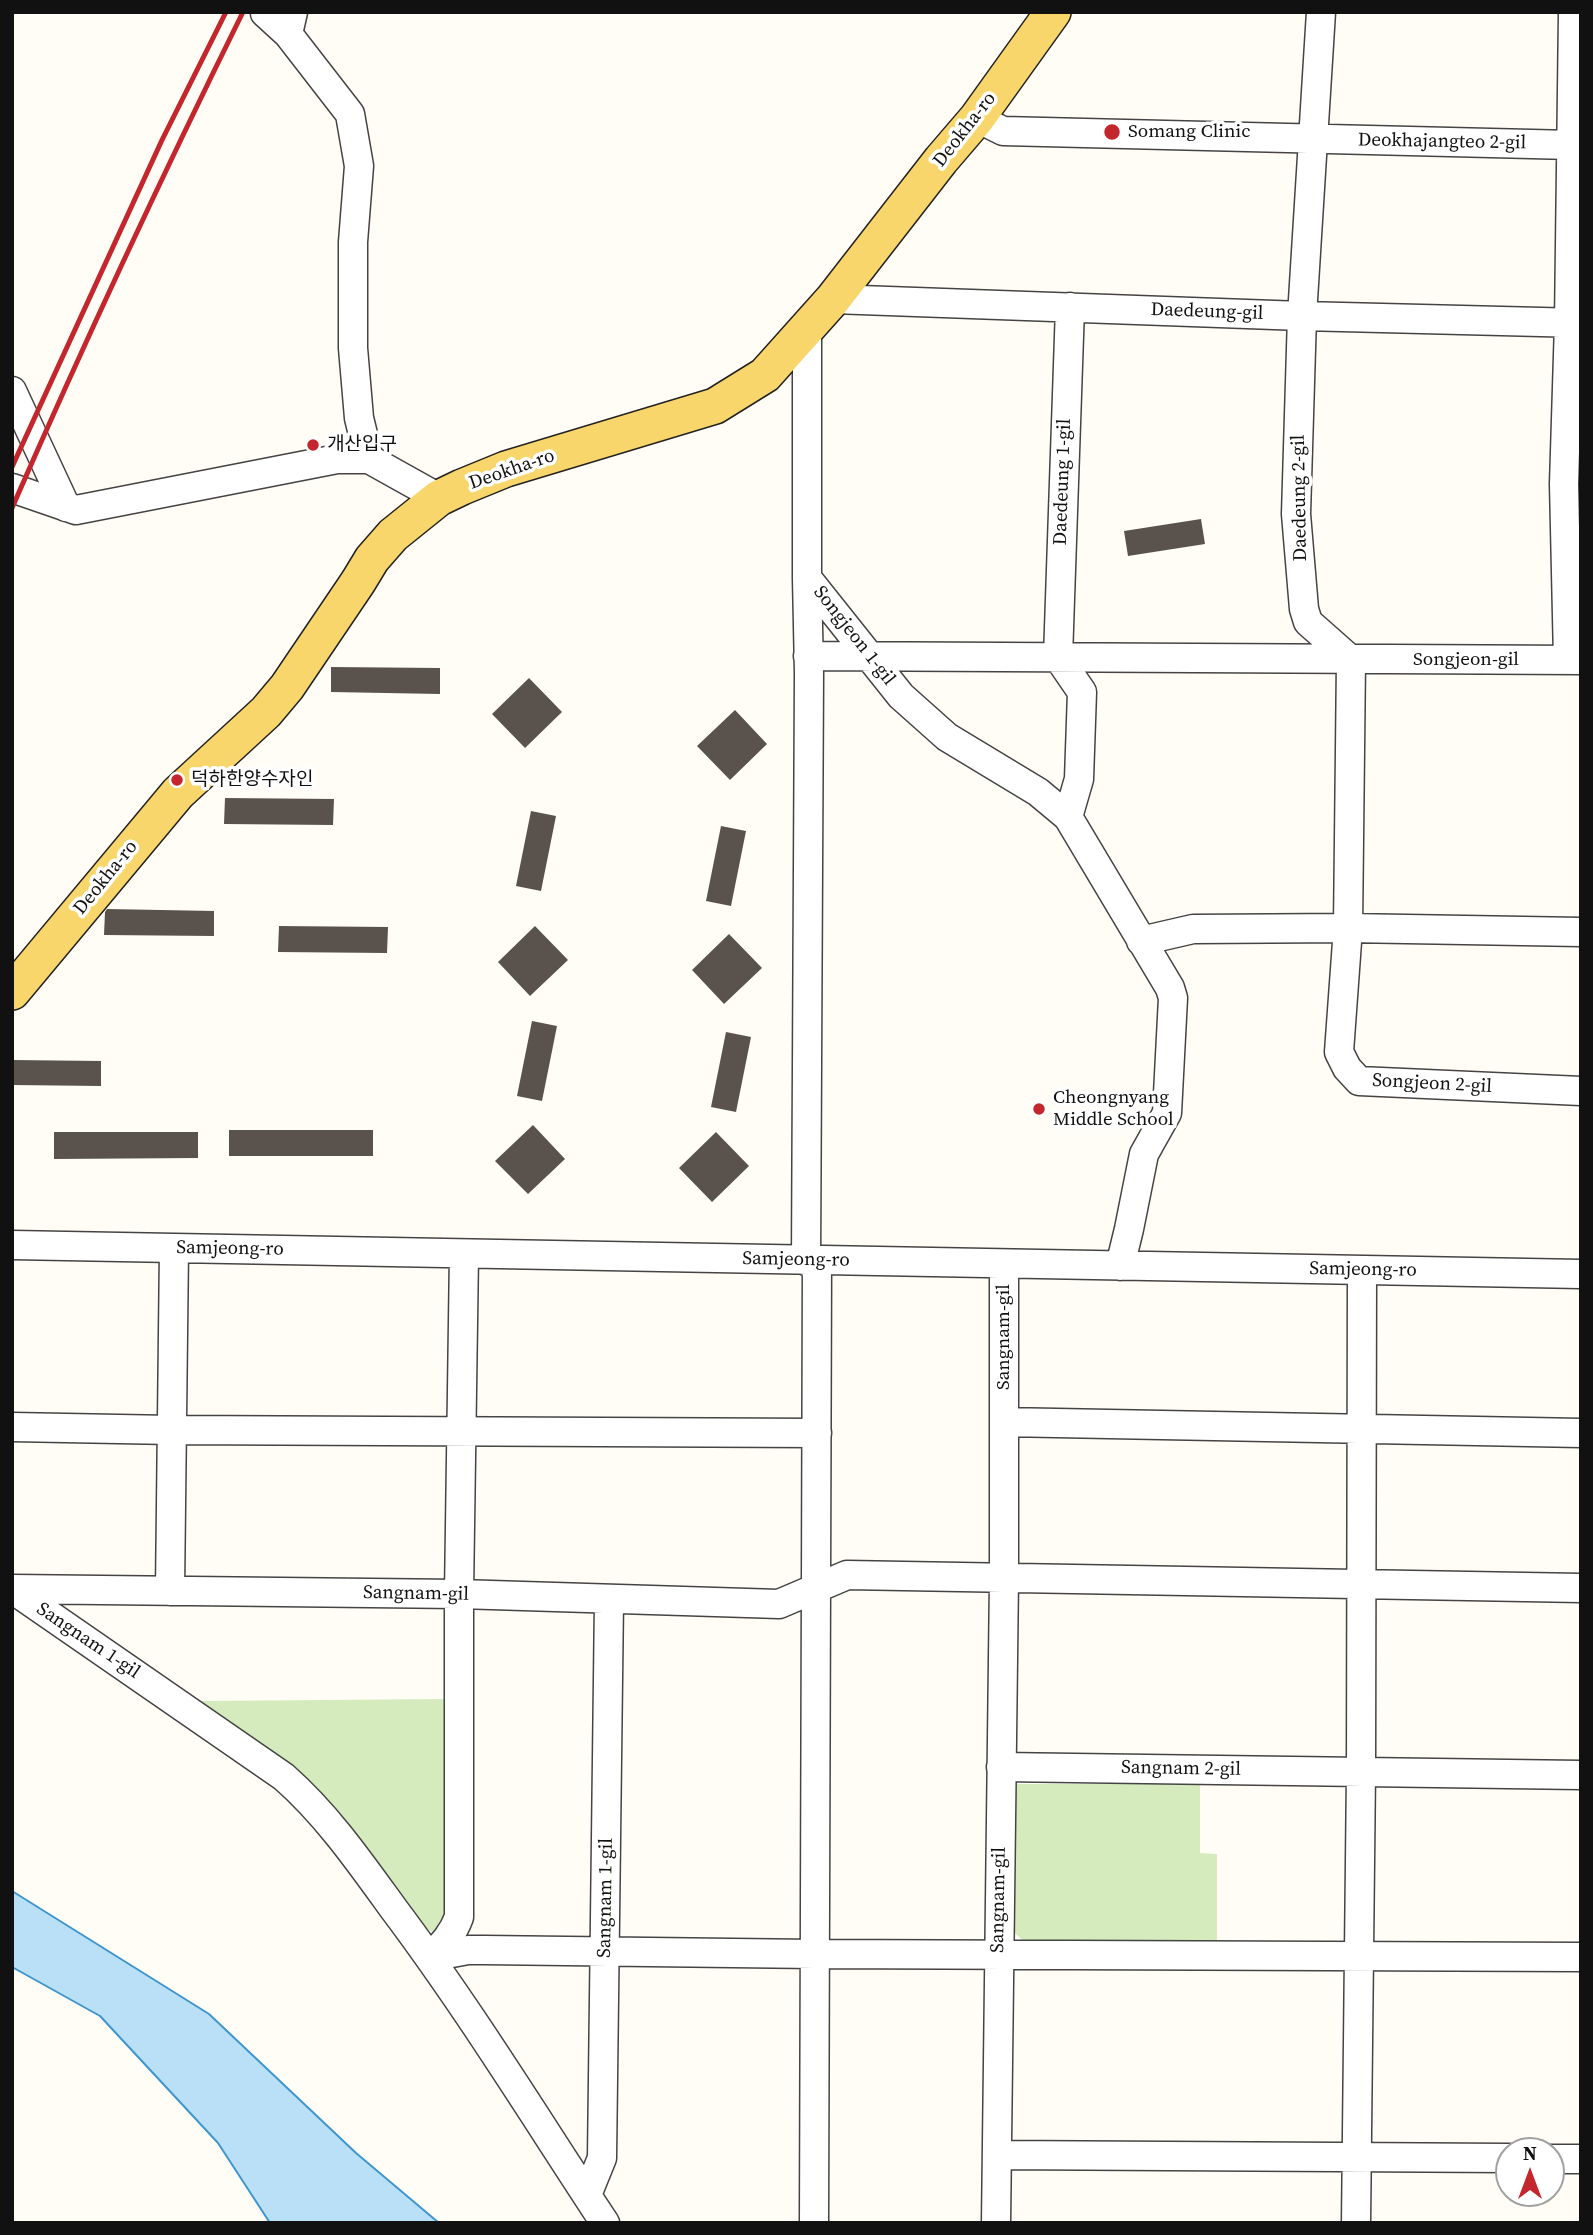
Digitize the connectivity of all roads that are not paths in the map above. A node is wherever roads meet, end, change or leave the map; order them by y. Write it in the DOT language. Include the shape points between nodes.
graph roads {
  1 [pos="1053,12"];
  2 [pos="1321,12"];
  3 [pos="1573,12"];
  4 [pos="265,13"];
  5 [pos="290,23"];
  6 [pos="977,118"];
  7 [pos="1313,139"];
  8 [pos="1572,145"];
  9 [pos="833,299"];
  10 [pos="1070,307"];
  11 [pos="1302,316"];
  12 [pos="1575,323"];
  13 [pos="807,328"];
  14 [pos="12,391"];
  15 [pos="374,461"];
  16 [pos="12,488"];
  17 [pos="428,492"];
  18 [pos="66,507"];
  19 [pos="807,578"];
  20 [pos="808,656"];
  21 [pos="869,656"];
  22 [pos="1058,657"];
  23 [pos="1351,660"];
  24 [pos="1574,660"];
  25 [pos="1068,817"];
  26 [pos="1348,928"];
  27 [pos="1581,932"];
  28 [pos="1141,941"];
  29 [pos="12,992"];
  30 [pos="1581,1091"];
  31 [pos="12,1245"];
  32 [pos="174,1248"];
  33 [pos="464,1254"];
  34 [pos="811,1261"];
  35 [pos="1004,1264"];
  36 [pos="1119,1266"];
  37 [pos="1362,1270"];
  38 [pos="1581,1274"];
  39 [pos="1004,1422"];
  40 [pos="12,1427"];
  41 [pos="1361,1429"];
  42 [pos="172,1430"];
  43 [pos="462,1430"];
  44 [pos="817,1433"];
  45 [pos="1581,1433"];
  46 [pos="1004,1578"];
  47 [pos="1360,1584"];
  48 [pos="1581,1588"];
  49 [pos="12,1589"];
  50 [pos="816,1590"];
  51 [pos="170,1591"];
  52 [pos="459,1594"];
  53 [pos="609,1599"];
  54 [pos="1001,1767"];
  55 [pos="1361,1771"];
  56 [pos="1581,1775"];
  57 [pos="605,1952"];
  58 [pos="815,1955"];
  59 [pos="998,1955"];
  60 [pos="1358,1956"];
  61 [pos="430,1957"];
  62 [pos="1581,1957"];
  63 [pos="997,2154"];
  64 [pos="1356,2157"];
  65 [pos="1495,2158"];
  66 [pos="587,2195"];
  67 [pos="605,2223"];
  68 [pos="814,2223"];
  69 [pos="996,2223"];
  70 [pos="1356,2223"];
  1 -- 6 [label="main road, Deokha-ro"];
  2 -- 7 [label="street, Daedeung 2-gil"];
  3 -- 8 [label="street"];
  4 -- 5 [label="street"];
  5 -- 15 [label="street" via="350,114 359,166 353,348 359,418"];
  6 -- 7 [label="street, Deokhajangteo 2-gil" via="1003,131"];
  6 -- 9 [label="main road, Deokha-ro"];
  7 -- 8 [label="street, Deokhajangteo 2-gil"];
  7 -- 11 [label="street, Daedeung 2-gil"];
  8 -- 12 [label="street"];
  9 -- 10 [label="street, Daedeung-gil"];
  9 -- 13 [label="main road, Deokha-ro"];
  10 -- 11 [label="street, Daedeung-gil"];
  10 -- 22 [label="street, Daedeung 1-gil"];
  11 -- 12 [label="street, Daedeung-gil"];
  11 -- 23 [label="street, Daedeung 2-gil" via="1296,514 1304,609 1308,622"];
  12 -- 24 [label="street" via="1564,484"];
  13 -- 17 [label="main road, Deokha-ro" via="765,375 715,406"];
  13 -- 19 [label="street, Songjeon 1-gil"];
  14 -- 18 [label="street"];
  15 -- 17 [label="street"];
  15 -- 18 [label="street" via="337,458 76,510"];
  16 -- 18 [label="street"];
  17 -- 29 [label="main road, Deokha-ro" via="372,559 287,687 241,737 178,793"];
  19 -- 20 [label="street"];
  19 -- 21 [label="street, Songjeon 1-gil"];
  20 -- 21 [label="street, Songjeon-gil"];
  20 -- 34 [label="street"];
  21 -- 22 [label="street, Songjeon-gil"];
  21 -- 25 [label="street, Songjeon 1-gil" via="901,696 947,737 1038,792"];
  22 -- 23 [label="street, Songjeon-gil"];
  22 -- 25 [label="street" via="1082,692 1079,779"];
  23 -- 24 [label="street, Songjeon-gil"];
  23 -- 26 [label="street, Songjeon 2-gil"];
  25 -- 28 [label="street, Songjeon 1-gil"];
  26 -- 27 [label="street"];
  26 -- 28 [label="street" via="1193,929"];
  26 -- 30 [label="street, Songjeon 2-gil" via="1339,1052 1359,1081"];
  28 -- 36 [label="street, Songjeon 1-gil" via="1173,998 1167,1114 1144,1154"];
  31 -- 32 [label="street, Samjeong-ro"];
  32 -- 33 [label="street, Samjeong-ro"];
  32 -- 42 [label="street"];
  33 -- 34 [label="street, Samjeong-ro"];
  33 -- 43 [label="street"];
  34 -- 35 [label="street, Samjeong-ro"];
  34 -- 44 [label="street"];
  35 -- 36 [label="street, Samjeong-ro"];
  35 -- 39 [label="street, Sangnam-gil"];
  36 -- 37 [label="street, Samjeong-ro"];
  37 -- 38 [label="street, Samjeong-ro"];
  37 -- 41 [label="street"];
  39 -- 41 [label="street"];
  39 -- 46 [label="street, Sangnam-gil"];
  40 -- 42 [label="street"];
  41 -- 45 [label="street"];
  41 -- 47 [label="street"];
  42 -- 43 [label="street"];
  42 -- 51 [label="street"];
  43 -- 44 [label="street"];
  43 -- 52 [label="street"];
  44 -- 50 [label="street"];
  46 -- 47 [label="street"];
  46 -- 50 [label="street, Sangnam-gil" via="847,1575"];
  46 -- 54 [label="street, Sangnam-gil"];
  47 -- 48 [label="street"];
  47 -- 55 [label="street"];
  49 -- 51 [label="street, Sangnam-gil"];
  49 -- 61 [label="street, Sangnam 1-gil" via="308,1798"];
  50 -- 53 [label="street, Sangnam-gil" via="779,1604"];
  50 -- 58 [label="street"];
  51 -- 52 [label="street, Sangnam-gil"];
  52 -- 53 [label="street, Sangnam-gil"];
  52 -- 61 [label="street" via="459,1917 455,1929"];
  53 -- 57 [label="street, Sangnam 1-gil"];
  54 -- 55 [label="street, Sangnam 2-gil"];
  54 -- 59 [label="street, Sangnam-gil"];
  55 -- 56 [label="street, Sangnam 2-gil"];
  55 -- 60 [label="street"];
  57 -- 58 [label="street"];
  57 -- 61 [label="street" via="468,1950"];
  57 -- 66 [label="street, Sangnam 1-gil" via="602,2158"];
  58 -- 59 [label="street"];
  58 -- 68 [label="street"];
  59 -- 60 [label="street"];
  59 -- 63 [label="street, Sangnam-gil"];
  60 -- 62 [label="street"];
  60 -- 64 [label="street"];
  61 -- 66 [label="street, Sangnam 1-gil"];
  63 -- 64 [label="street"];
  63 -- 69 [label="street, Sangnam-gil"];
  64 -- 65 [label="street"];
  64 -- 70 [label="street"];
  66 -- 67 [label="street, Sangnam 1-gil"];
}
